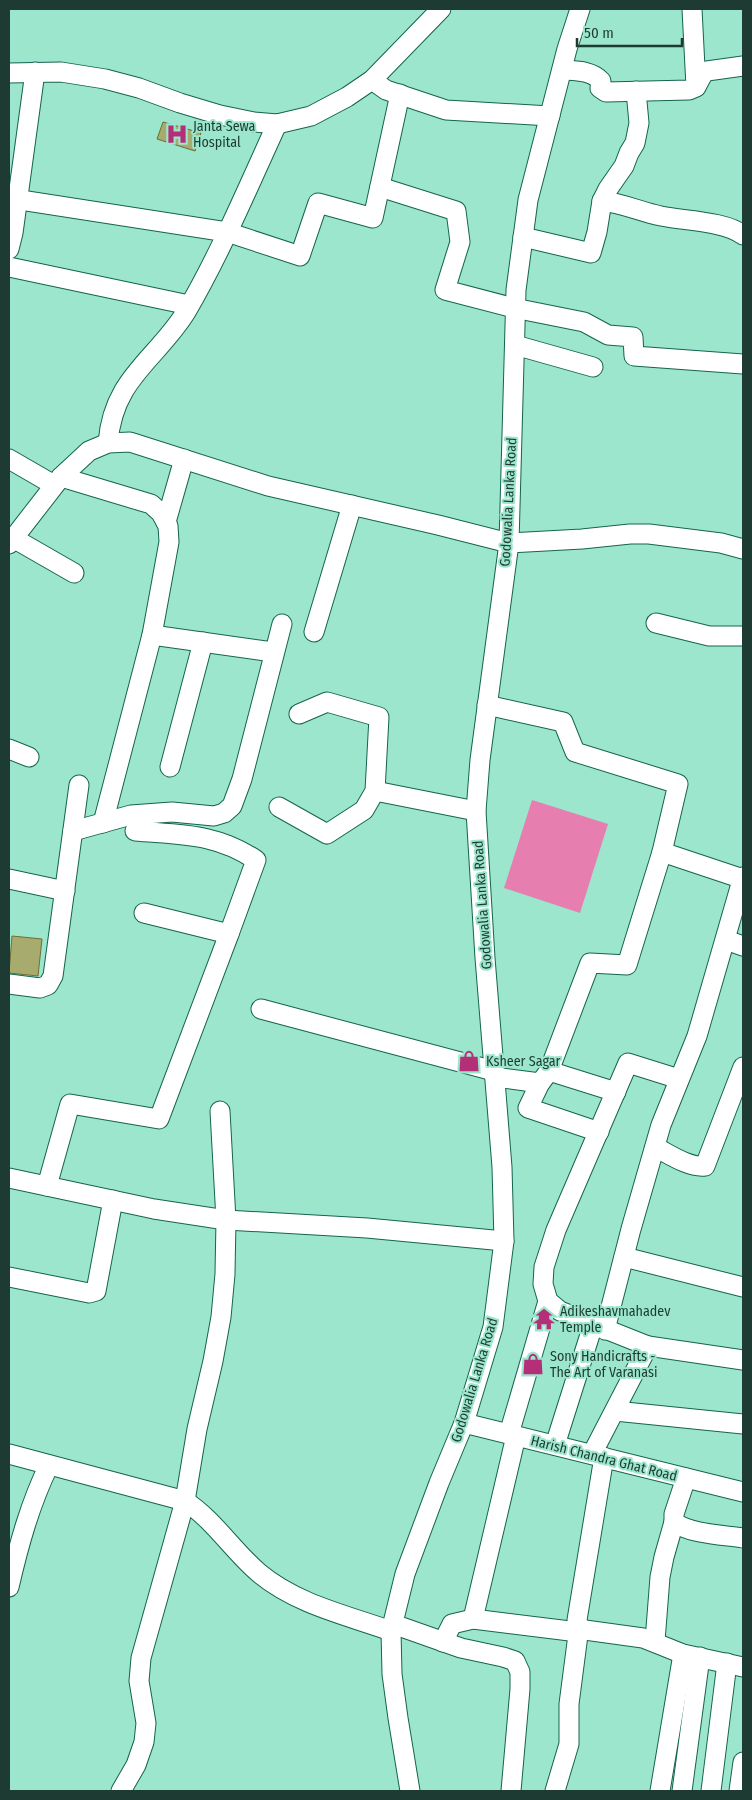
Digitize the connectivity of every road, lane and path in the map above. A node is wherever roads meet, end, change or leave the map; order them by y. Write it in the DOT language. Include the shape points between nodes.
graph roads {
  1 [pos="441,9"];
  2 [pos="580,9"];
  3 [pos="692,9"];
  4 [pos="743,66"];
  5 [pos="562,70"];
  6 [pos="35,72"];
  7 [pos="9,73"];
  8 [pos="372,80"];
  9 [pos="696,87"];
  10 [pos="636,91"];
  11 [pos="400,94"];
  12 [pos="550,116"];
  13 [pos="277,124"];
  14 [pos="380,187"];
  15 [pos="27,201"];
  16 [pos="602,201"];
  17 [pos="227,232"];
  18 [pos="743,235"];
  19 [pos="523,238"];
  20 [pos="9,249"];
  21 [pos="9,267"];
  22 [pos="189,305"];
  23 [pos="514,308"];
  24 [pos="514,345"];
  25 [pos="743,364"];
  26 [pos="593,367"];
  27 [pos="108,443"];
  28 [pos="9,459"];
  29 [pos="184,459"];
  30 [pos="58,481"];
  31 [pos="352,505"];
  32 [pos="166,522"];
  33 [pos="11,541"];
  34 [pos="509,542"];
  35 [pos="742,544"];
  36 [pos="74,573"];
  37 [pos="656,622"];
  38 [pos="282,624"];
  39 [pos="314,632"];
  40 [pos="152,634"];
  41 [pos="743,636"];
  42 [pos="203,642"];
  43 [pos="273,652"];
  44 [pos="487,705"];
  45 [pos="299,714"];
  46 [pos="9,749"];
  47 [pos="29,757"];
  48 [pos="170,767"];
  49 [pos="79,785"];
  50 [pos="375,791"];
  51 [pos="279,807"];
  52 [pos="476,812"];
  53 [pos="103,823"];
  54 [pos="73,831"];
  55 [pos="135,831"];
  56 [pos="662,852"];
  57 [pos="743,878"];
  58 [pos="9,879"];
  59 [pos="65,891"];
  60 [pos="144,913"];
  61 [pos="229,934"];
  62 [pos="734,943"];
  63 [pos="9,984"];
  64 [pos="261,1008"];
  65 [pos="743,1071"];
  66 [pos="494,1074"];
  67 [pos="544,1077"];
  68 [pos="679,1079"];
  69 [pos="616,1092"];
  70 [pos="220,1111"];
  71 [pos="599,1132"];
  72 [pos="655,1147"];
  73 [pos="9,1178"];
  74 [pos="47,1186"];
  75 [pos="113,1200"];
  76 [pos="226,1220"];
  77 [pos="504,1242"];
  78 [pos="624,1257"];
  79 [pos="9,1277"];
  80 [pos="743,1287"];
  81 [pos="548,1301"];
  82 [pos="599,1328"];
  83 [pos="648,1346"];
  84 [pos="743,1360"];
  85 [pos="615,1411"];
  86 [pos="464,1423"];
  87 [pos="743,1424"];
  88 [pos="513,1435"];
  89 [pos="555,1446"];
  90 [pos="9,1454"];
  91 [pos="598,1456"];
  92 [pos="49,1465"];
  93 [pos="686,1478"];
  94 [pos="743,1492"];
  95 [pos="186,1501"];
  96 [pos="674,1522"];
  97 [pos="743,1538"];
  98 [pos="9,1587"];
  99 [pos="473,1619"];
  100 [pos="392,1627"];
  101 [pos="578,1630"];
  102 [pos="443,1642"];
  103 [pos="655,1642"];
  104 [pos="691,1656"];
  105 [pos="735,1665"];
  106 [pos="743,1762"];
  107 [pos="121,1791"];
  108 [pos="410,1791"];
  109 [pos="511,1791"];
  110 [pos="555,1791"];
  111 [pos="660,1791"];
  112 [pos="682,1791"];
  113 [pos="711,1791"];
  114 [pos="739,1791"];
  1 -- 8 [label="street"];
  2 -- 5 [label="street, Godowalia Lanka Road"];
  3 -- 9 [label="street"];
  4 -- 9 [label="street" via="707,71"];
  5 -- 10 [label="street" via="596,75 601,81 600,88 606,92"];
  5 -- 12 [label="street, Godowalia Lanka Road"];
  6 -- 7 [label="street"];
  6 -- 13 [label="street" via="61,72 105,79 220,116"];
  6 -- 20 [label="street"];
  8 -- 11 [label="street" via="386,90"];
  8 -- 13 [label="street" via="311,116"];
  9 -- 10 [label="street" via="689,90"];
  10 -- 16 [label="street" via="639,123 635,143"];
  11 -- 12 [label="street" via="446,110"];
  11 -- 14 [label="street"];
  12 -- 19 [label="street, Godowalia Lanka Road" via="528,200"];
  13 -- 17 [label="street"];
  14 -- 17 [label="street" via="373,218 318,203 300,256"];
  14 -- 23 [label="street" via="456,211 460,242 445,290"];
  15 -- 17 [label="street"];
  16 -- 18 [label="street" via="660,216 736,229"];
  16 -- 19 [label="street" via="591,253"];
  17 -- 22 [label="street"];
  19 -- 23 [label="street, Godowalia Lanka Road"];
  21 -- 22 [label="street"];
  22 -- 27 [label="street" via="133,375 112,418"];
  23 -- 24 [label="street, Godowalia Lanka Road"];
  23 -- 25 [label="street" via="584,322 608,335 633,337 634,356"];
  24 -- 26 [label="street"];
  24 -- 34 [label="street, Godowalia Lanka Road"];
  27 -- 29 [label="street" via="130,442"];
  27 -- 30 [label="street" via="89,451"];
  28 -- 30 [label="street"];
  29 -- 31 [label="street" via="268,486"];
  29 -- 32 [label="street"];
  30 -- 32 [label="street" via="151,504"];
  30 -- 33 [label="street"];
  31 -- 34 [label="street"];
  31 -- 39 [label="street"];
  32 -- 40 [label="street" via="169,542"];
  33 -- 36 [label="street"];
  34 -- 35 [label="street" via="650,534"];
  34 -- 44 [label="street, Godowalia Lanka Road"];
  37 -- 41 [label="street" via="709,636"];
  38 -- 43 [label="street"];
  40 -- 42 [label="street"];
  40 -- 53 [label="street"];
  42 -- 43 [label="street"];
  42 -- 48 [label="street"];
  43 -- 53 [label="street" via="232,806 214,816 153,813"];
  44 -- 52 [label="street, Godowalia Lanka Road"];
  44 -- 56 [label="street" via="563,722 575,752 678,784"];
  45 -- 50 [label="street" via="327,702 379,717"];
  46 -- 47 [label="street"];
  49 -- 54 [label="street"];
  50 -- 51 [label="street" via="364,810 327,834"];
  50 -- 52 [label="street"];
  52 -- 66 [label="street, Godowalia Lanka Road"];
  53 -- 54 [label="street"];
  54 -- 59 [label="street"];
  55 -- 61 [label="street" via="210,838 241,850 256,860"];
  56 -- 57 [label="street"];
  56 -- 67 [label="street" via="628,965 590,963"];
  57 -- 62 [label="street"];
  58 -- 59 [label="street"];
  59 -- 63 [label="street" via="53,976 48,985 40,988"];
  60 -- 61 [label="street"];
  61 -- 74 [label="street" via="159,1119 70,1104"];
  62 -- 68 [label="street"];
  64 -- 66 [label="street"];
  65 -- 72 [label="street" via="705,1166 692,1165"];
  66 -- 67 [label="street"];
  66 -- 77 [label="street, Godowalia Lanka Road"];
  67 -- 69 [label="street"];
  67 -- 71 [label="street" via="528,1108"];
  68 -- 69 [label="street" via="628,1063"];
  68 -- 72 [label="street"];
  69 -- 71 [label="street"];
  70 -- 76 [label="street"];
  71 -- 81 [label="street" via="556,1230 544,1267 543,1284"];
  72 -- 78 [label="street"];
  73 -- 74 [label="street"];
  74 -- 75 [label="street"];
  75 -- 76 [label="street"];
  75 -- 79 [label="street" via="96,1291 89,1293"];
  76 -- 77 [label="street" via="367,1228"];
  76 -- 95 [label="street" via="221,1317 197,1429"];
  77 -- 86 [label="street, Godowalia Lanka Road" via="493,1327"];
  78 -- 80 [label="street"];
  78 -- 82 [label="street"];
  81 -- 82 [label="street" via="560,1311"];
  81 -- 88 [label="street"];
  82 -- 83 [label="street"];
  82 -- 89 [label="street"];
  83 -- 84 [label="street"];
  83 -- 85 [label="street"];
  85 -- 87 [label="street"];
  85 -- 91 [label="street"];
  86 -- 88 [label="street, Harish Chandra Ghat Road"];
  86 -- 100 [label="street, Godowalia Lanka Road" via="406,1574"];
  88 -- 89 [label="street, Harish Chandra Ghat Road"];
  88 -- 99 [label="street"];
  89 -- 91 [label="street, Harish Chandra Ghat Road"];
  90 -- 92 [label="street"];
  91 -- 93 [label="street, Harish Chandra Ghat Road"];
  91 -- 101 [label="street"];
  92 -- 95 [label="street"];
  92 -- 98 [label="street" via="19,1540"];
  93 -- 94 [label="street, Harish Chandra Ghat Road"];
  93 -- 96 [label="street"];
  95 -- 100 [label="street" via="200,1510 258,1572 280,1588 311,1603"];
  95 -- 107 [label="street" via="141,1658 139,1681 146,1723 144,1742 136,1765"];
  96 -- 97 [label="street" via="680,1527"];
  96 -- 103 [label="street" via="660,1577"];
  99 -- 101 [label="street"];
  99 -- 102 [label="street" via="452,1624"];
  100 -- 102 [label="street"];
  100 -- 108 [label="street, Godowalia Lanka Road" via="392,1674"];
  101 -- 103 [label="street"];
  101 -- 110 [label="street" via="569,1704 569,1744"];
  102 -- 109 [label="street" via="515,1661 520,1672 520,1689"];
  103 -- 104 [label="street"];
  104 -- 105 [label="street"];
  104 -- 111 [label="street"];
  104 -- 112 [label="street"];
  105 -- 113 [label="street"];
  106 -- 114 [label="street"];
}
